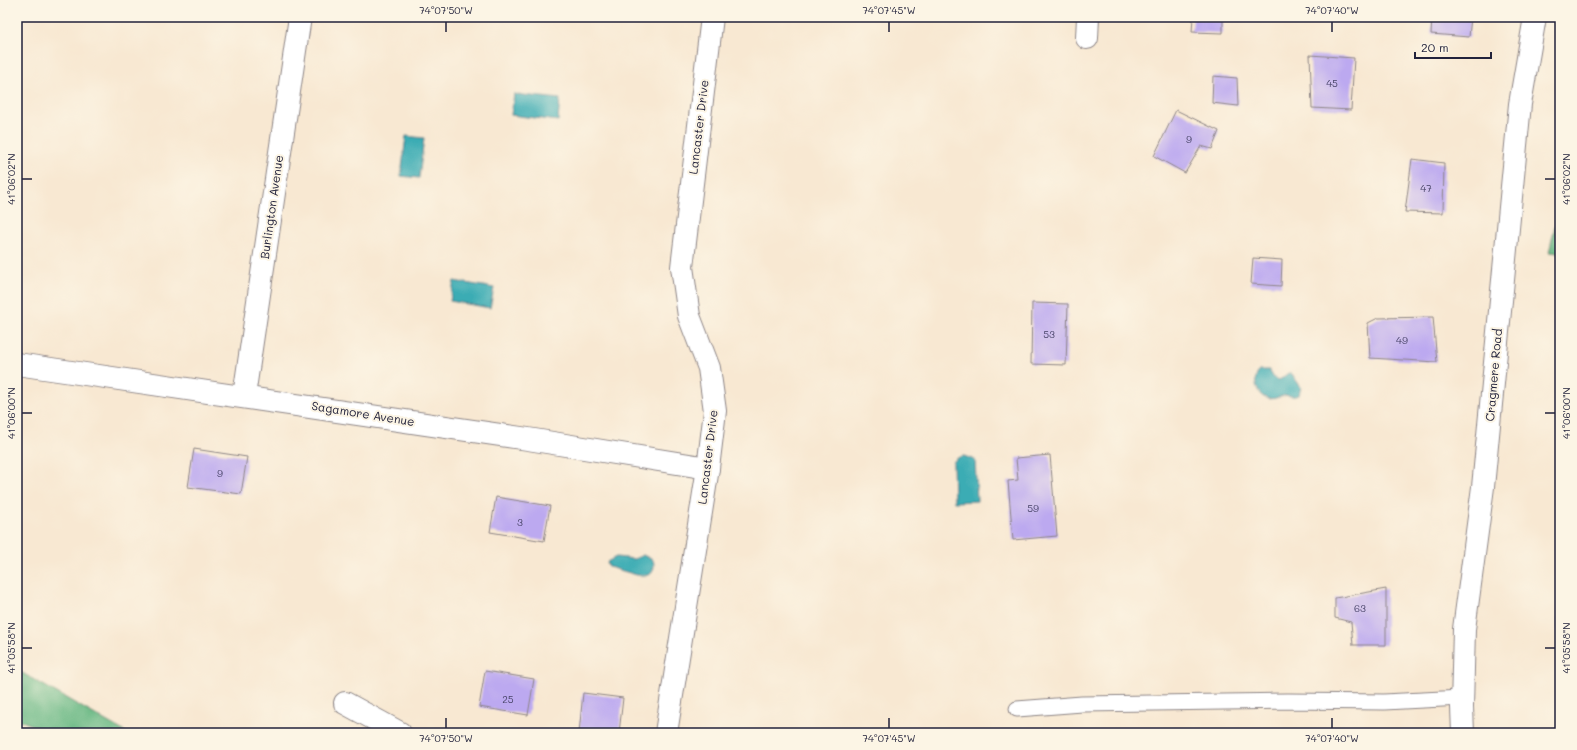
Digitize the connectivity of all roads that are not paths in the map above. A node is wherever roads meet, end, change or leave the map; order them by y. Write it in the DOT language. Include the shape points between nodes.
graph roads {
  1 [pos="300,17"];
  2 [pos="712,17"];
  3 [pos="1535,17"];
  4 [pos="17,364"];
  5 [pos="244,396"];
  6 [pos="708,468"];
  7 [pos="1462,698"];
  8 [pos="345,703"];
  9 [pos="1017,709"];
  10 [pos="400,733"];
  11 [pos="666,733"];
  12 [pos="1463,733"];
  1 -- 5 [label="street, Burlington Avenue"];
  2 -- 6 [label="street, Lancaster Drive" via="682,267 689,316 709,368 715,411"];
  3 -- 7 [label="street, Cragmere Road" via="1520,104 1484,481 1464,629"];
  4 -- 5 [label="street, Sagamore Avenue"];
  5 -- 6 [label="street, Sagamore Avenue"];
  6 -- 11 [label="street, Lancaster Drive"];
  7 -- 9 [label="lane" via="1384,702 1082,704"];
  7 -- 12 [label="street, Cragmere Road"];
  8 -- 10 [label="street"];
}
